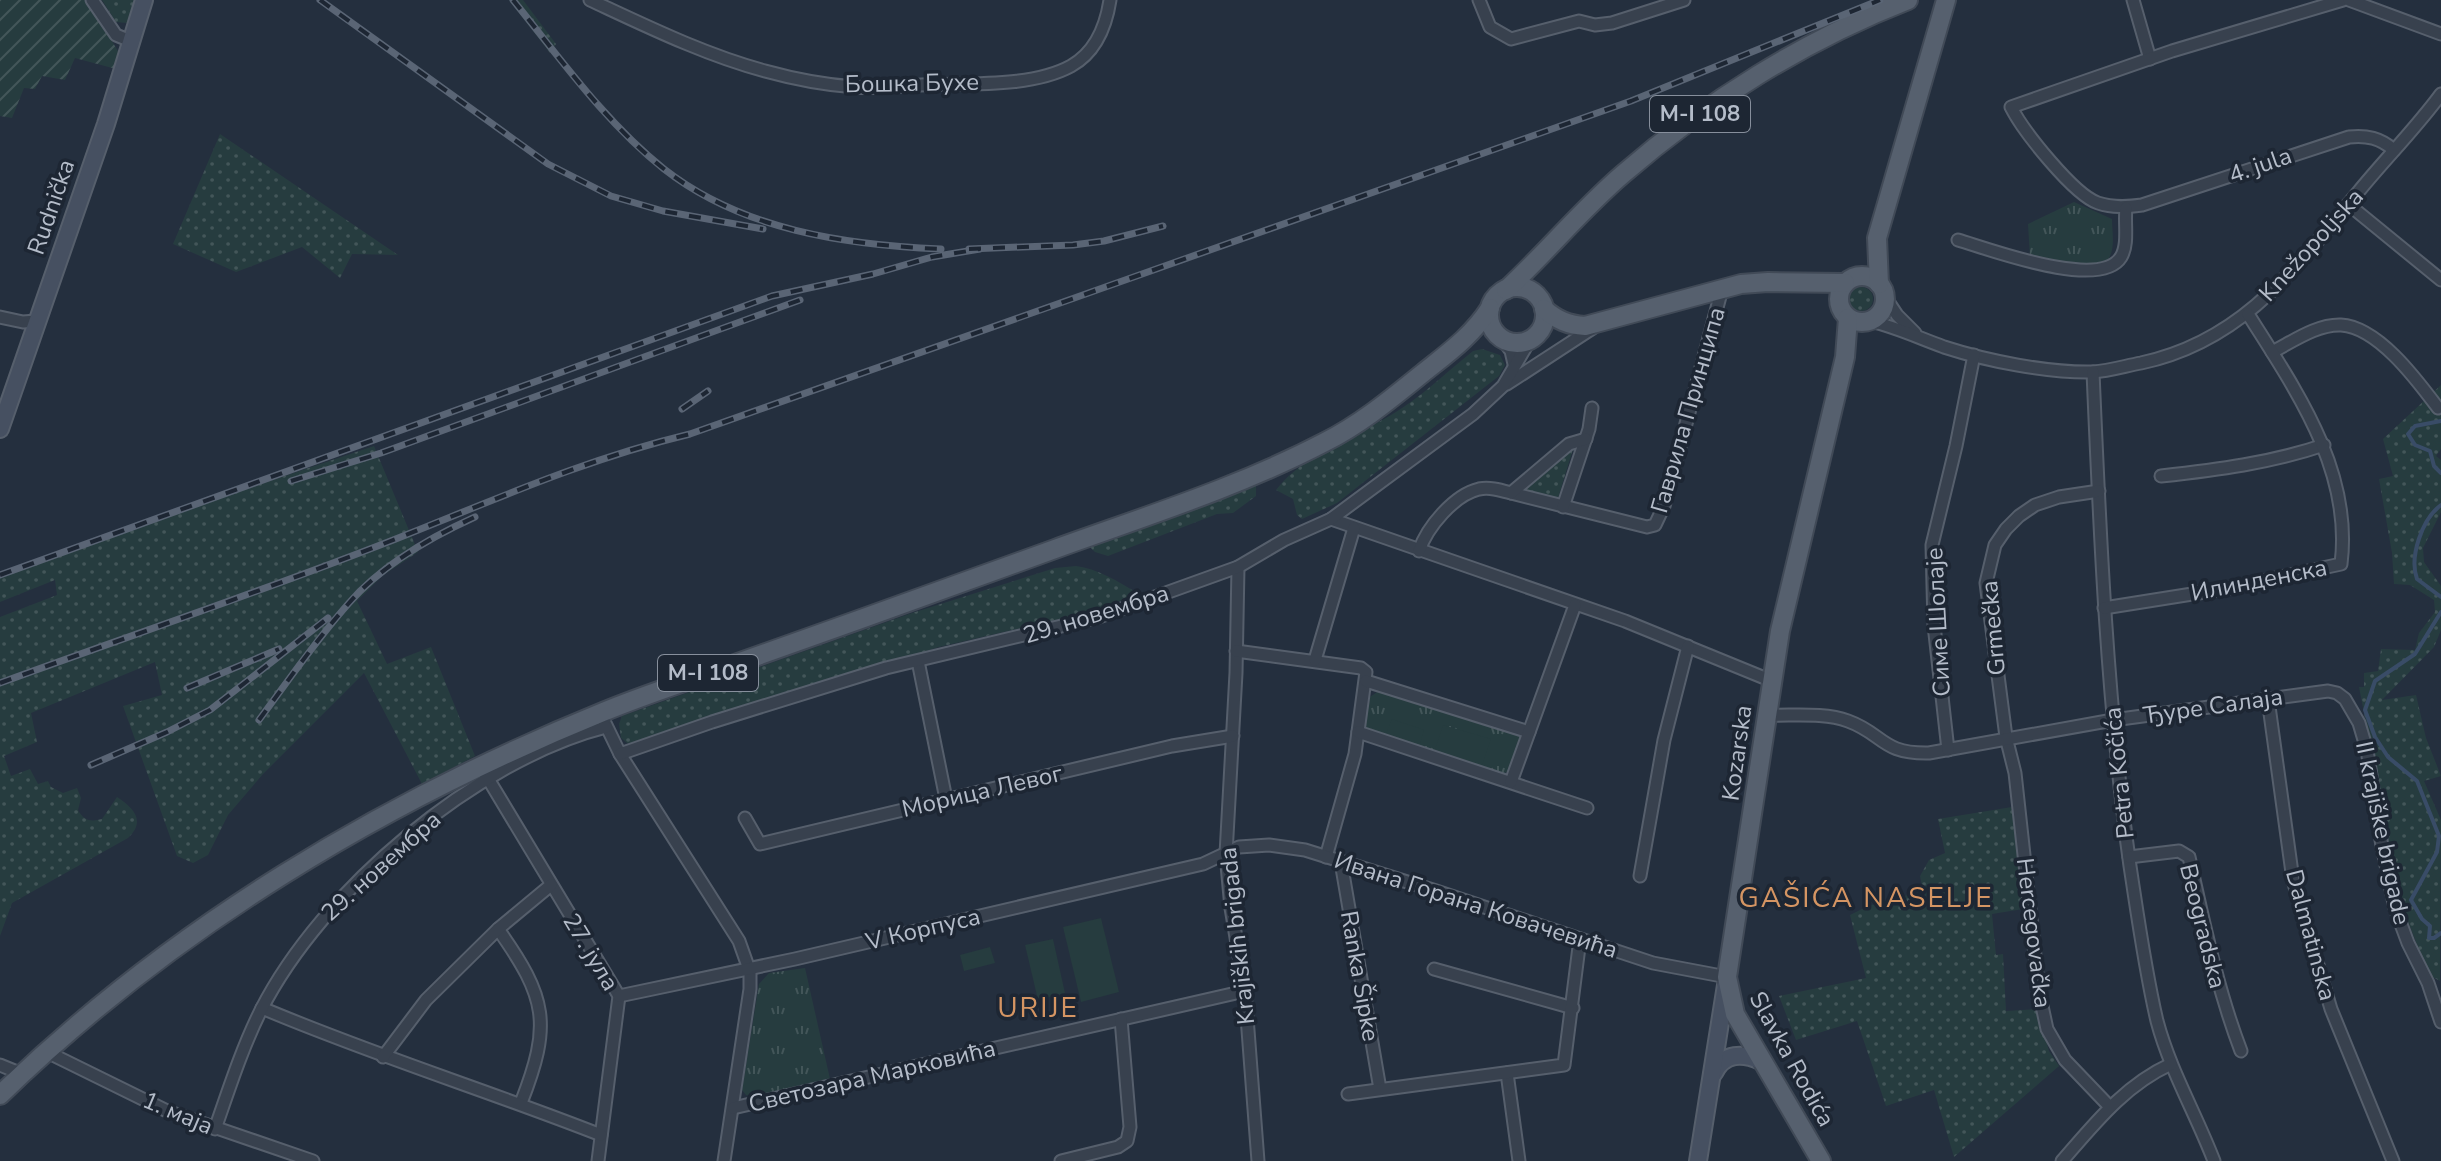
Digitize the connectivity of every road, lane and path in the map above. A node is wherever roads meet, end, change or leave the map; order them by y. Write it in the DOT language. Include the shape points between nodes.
graph roads {
  1 [pos="92,0"];
  2 [pos="144,0"];
  3 [pos="590,0"];
  4 [pos="1110,0"];
  5 [pos="1479,0"];
  6 [pos="1684,0"];
  7 [pos="1908,0"];
  8 [pos="1946,0"];
  9 [pos="2133,0"];
  10 [pos="2346,0"];
  11 [pos="2440,31"];
  12 [pos="133,42"];
  13 [pos="2150,59"];
  14 [pos="2441,94"];
  15 [pos="2394,150"];
  16 [pos="2348,204"];
  17 [pos="2126,208"];
  18 [pos="1877,238"];
  19 [pos="1958,240"];
  20 [pos="1539,257"];
  21 [pos="2441,280"];
  22 [pos="1848,281"];
  23 [pos="1801,284"];
  24 [pos="1722,289"];
  25 [pos="1506,290"];
  26 [pos="1882,291"];
  27 [pos="1539,301"];
  28 [pos="1490,308"];
  29 [pos="2248,314"];
  30 [pos="0,317"];
  31 [pos="1856,318"];
  32 [pos="36,321"];
  33 [pos="1601,323"];
  34 [pos="1572,325"];
  35 [pos="1918,336"];
  36 [pos="1500,337"];
  37 [pos="1533,337"];
  38 [pos="1463,342"];
  39 [pos="2272,352"];
  40 [pos="1974,355"];
  41 [pos="1514,364"];
  42 [pos="2093,372"];
  43 [pos="1503,386"];
  44 [pos="1592,408"];
  45 [pos="2438,408"];
  46 [pos="0,429"];
  47 [pos="1586,439"];
  48 [pos="2324,445"];
  49 [pos="2161,476"];
  50 [pos="2099,491"];
  51 [pos="1511,493"];
  52 [pos="1563,507"];
  53 [pos="1331,519"];
  54 [pos="1354,528"];
  55 [pos="1419,551"];
  56 [pos="1238,567"];
  57 [pos="1575,605"];
  58 [pos="2104,608"];
  59 [pos="1688,646"];
  60 [pos="1236,651"];
  61 [pos="1315,660"];
  62 [pos="918,661"];
  63 [pos="1366,681"];
  64 [pos="1772,681"];
  65 [pos="2337,693"];
  66 [pos="2268,699"];
  67 [pos="1766,715"];
  68 [pos="604,720"];
  69 [pos="2113,720"];
  70 [pos="1358,732"];
  71 [pos="1529,732"];
  72 [pos="1233,736"];
  73 [pos="2006,737"];
  74 [pos="1948,750"];
  75 [pos="620,754"];
  76 [pos="484,772"];
  77 [pos="1511,782"];
  78 [pos="946,799"];
  79 [pos="1587,808"];
  80 [pos="745,818"];
  81 [pos="1226,854"];
  82 [pos="1326,857"];
  83 [pos="2129,857"];
  84 [pos="1341,862"];
  85 [pos="1640,876"];
  86 [pos="551,885"];
  87 [pos="498,929"];
  88 [pos="1580,939"];
  89 [pos="749,968"];
  90 [pos="1434,969"];
  91 [pos="1727,977"];
  92 [pos="1245,991"];
  93 [pos="2436,994"];
  94 [pos="619,996"];
  95 [pos="262,1008"];
  96 [pos="1573,1008"];
  97 [pos="1121,1019"];
  98 [pos="2441,1022"];
  99 [pos="2241,1051"];
  100 [pos="47,1052"];
  101 [pos="383,1057"];
  102 [pos="1761,1061"];
  103 [pos="2171,1064"];
  104 [pos="0,1065"];
  105 [pos="1507,1073"];
  106 [pos="22,1074"];
  107 [pos="1712,1078"];
  108 [pos="1380,1089"];
  109 [pos="1348,1094"];
  110 [pos="0,1095"];
  111 [pos="521,1103"];
  112 [pos="2110,1107"];
  113 [pos="733,1108"];
  114 [pos="215,1129"];
  115 [pos="601,1135"];
  116 [pos="313,1161"];
  117 [pos="598,1161"];
  118 [pos="724,1161"];
  119 [pos="1061,1161"];
  120 [pos="1258,1161"];
  121 [pos="1519,1161"];
  122 [pos="1698,1161"];
  123 [pos="1821,1161"];
  124 [pos="2062,1161"];
  125 [pos="2214,1161"];
  126 [pos="2393,1161"];
  1 -- 12 [label="street" via="116,35"];
  2 -- 12 [label="street, Rudnička"];
  3 -- 4 [label="street, Бошка Бухе" via="762,70 831,84 884,87 1012,80 1056,72 1093,47"];
  5 -- 6 [label="street" via="1490,27 1511,39 1579,21 1612,23"];
  7 -- 20 [label="main road, M-I 108" via="1778,64 1698,116 1621,176"];
  8 -- 18 [label="main road"];
  9 -- 13 [label="street"];
  10 -- 11 [label="street"];
  10 -- 13 [label="street"];
  12 -- 32 [label="street, Rudnička"];
  13 -- 17 [label="street" via="2011,107 2073,185 2097,203"];
  14 -- 15 [label="street, Knežopoljska"];
  15 -- 16 [label="street, Knežopoljska"];
  15 -- 17 [label="street, 4. jula" via="2373,137 2349,137"];
  16 -- 21 [label="street"];
  16 -- 29 [label="street, Knežopoljska"];
  17 -- 19 [label="street" via="2124,249 2116,263 2097,271 2036,263"];
  18 -- 22 [label="main road"];
  18 -- 26 [label="main road"];
  20 -- 25 [label="main road, M-I 108"];
  20 -- 27 [label="main road"];
  22 -- 23 [label="main road"];
  22 -- 26 [label="main road" via="1866,276"];
  22 -- 31 [label="main road" via="1839,297"];
  23 -- 24 [label="main road" via="1768,282"];
  23 -- 31 [label="main road"];
  24 -- 33 [label="main road"];
  24 -- 52 [label="street, Гаврила Принципа" via="1655,525"];
  25 -- 27 [label="main road" via="1517,287"];
  25 -- 28 [label="main road, M-I 108"];
  26 -- 31 [label="main road" via="1881,312"];
  26 -- 35 [label="street"];
  27 -- 34 [label="main road" via="1555,318"];
  27 -- 37 [label="main road" via="1542,327"];
  28 -- 36 [label="main road"];
  28 -- 38 [label="main road, M-I 108"];
  29 -- 39 [label="street, Илинденска"];
  29 -- 42 [label="street, Knežopoljska" via="2183,351"];
  30 -- 32 [label="street"];
  31 -- 35 [label="street, Knežopoljska"];
  31 -- 64 [label="main road, Kozarska"];
  32 -- 46 [label="street, Rudnička"];
  33 -- 34 [label="main road"];
  33 -- 43 [label="street"];
  34 -- 37 [label="main road"];
  35 -- 40 [label="street, Knežopoljska"];
  36 -- 37 [label="main road, M-I 108" via="1521,343"];
  36 -- 38 [label="main road, M-I 108"];
  36 -- 41 [label="street"];
  37 -- 41 [label="street, 29. новембра"];
  38 -- 68 [label="main road, M-I 108" via="1326,442 1177,507"];
  39 -- 45 [label="street" via="2323,329 2354,328 2381,344"];
  39 -- 48 [label="street, Илинденска"];
  40 -- 42 [label="street, Knežopoljska"];
  40 -- 74 [label="street, Симе Шолаје" via="1932,545 1934,625"];
  41 -- 43 [label="street, 29. новембра"];
  42 -- 50 [label="street, Petra Kočića"];
  43 -- 53 [label="street, 29. новембра"];
  44 -- 47 [label="street"];
  47 -- 51 [label="street" via="1569,444"];
  47 -- 52 [label="street"];
  48 -- 49 [label="street" via="2212,471"];
  48 -- 58 [label="street, Илинденска" via="2342,510 2341,564"];
  50 -- 58 [label="street, Petra Kočića"];
  50 -- 73 [label="street, Grmečka" via="2035,505 1995,545 1986,583"];
  51 -- 52 [label="street, Гаврила Принципа"];
  51 -- 55 [label="street, Гаврила Принципа" via="1490,488 1468,494 1440,517"];
  53 -- 54 [label="street"];
  53 -- 56 [label="street, 29. новембра"];
  54 -- 55 [label="street"];
  54 -- 61 [label="street"];
  55 -- 57 [label="street"];
  56 -- 60 [label="street, Krajiških brigada"];
  56 -- 62 [label="street, 29. новембра" via="1099,617"];
  57 -- 59 [label="street"];
  57 -- 71 [label="street"];
  58 -- 69 [label="street, Petra Kočića"];
  59 -- 64 [label="street"];
  59 -- 85 [label="street" via="1664,740"];
  60 -- 61 [label="street"];
  60 -- 72 [label="street, Krajiških brigada"];
  61 -- 63 [label="street" via="1361,668"];
  62 -- 75 [label="street, 29. новембра" via="808,691"];
  62 -- 78 [label="street"];
  63 -- 70 [label="street"];
  63 -- 71 [label="street"];
  64 -- 67 [label="main road, Kozarska"];
  65 -- 66 [label="street, Ђуре Салаја"];
  65 -- 93 [label="street, II krajiške brigade" via="2352,708 2367,750 2395,908"];
  66 -- 69 [label="street, Ђуре Салаја"];
  66 -- 126 [label="street, Dalmatinska" via="2293,880 2331,1009"];
  67 -- 74 [label="street, Ђуре Салаја" via="1837,718 1901,751"];
  67 -- 91 [label="main road, Kozarska"];
  68 -- 75 [label="street"];
  68 -- 76 [label="main road, M-I 108"];
  69 -- 73 [label="street, Ђуре Салаја"];
  69 -- 83 [label="street, Petra Kočića"];
  70 -- 77 [label="street"];
  70 -- 82 [label="street"];
  71 -- 77 [label="street"];
  72 -- 78 [label="street, Морица Левог"];
  72 -- 81 [label="street, Krajiških brigada"];
  73 -- 74 [label="street, Ђуре Салаја"];
  73 -- 112 [label="street, Hercegovačka" via="2047,1029 2065,1060"];
  75 -- 89 [label="street" via="739,941"];
  76 -- 86 [label="street, 27. јула"];
  76 -- 95 [label="street, 29. новембра" via="334,904"];
  76 -- 100 [label="main road, M-I 108" via="406,803 238,902"];
  77 -- 79 [label="street"];
  78 -- 80 [label="street, Морица Левог" via="760,844"];
  81 -- 82 [label="street, Ивана Горана Ковачевића" via="1239,847 1269,845"];
  81 -- 89 [label="street, V Корпуса" via="1203,864"];
  81 -- 92 [label="street, Krajiških brigada"];
  82 -- 84 [label="street, Ивана Горана Ковачевића"];
  83 -- 99 [label="street, Beogradska" via="2179,851 2189,857 2216,976"];
  83 -- 103 [label="street, Petra Kočića" via="2155,1007"];
  84 -- 88 [label="street, Ивана Горана Ковачевића"];
  84 -- 108 [label="street, Ranka Šipke"];
  86 -- 87 [label="street"];
  86 -- 94 [label="street, 27. јула"];
  87 -- 101 [label="street" via="426,1000"];
  87 -- 111 [label="street" via="540,1005 541,1042"];
  88 -- 91 [label="street, Ивана Горана Ковачевића" via="1653,963"];
  88 -- 96 [label="street"];
  89 -- 94 [label="street, V Корпуса"];
  89 -- 113 [label="street"];
  90 -- 96 [label="street"];
  91 -- 102 [label="main road, Slavka Rodića" via="1735,1014"];
  91 -- 107 [label="street, Kozarska"];
  92 -- 97 [label="street, Светозара Марковића"];
  92 -- 120 [label="street, Krajiških brigada"];
  93 -- 98 [label="street, II krajiške brigade"];
  94 -- 115 [label="street, 27. јула"];
  95 -- 101 [label="street"];
  95 -- 114 [label="street, 29. новембра"];
  96 -- 105 [label="street" via="1564,1065"];
  97 -- 113 [label="street, Светозара Марковића"];
  97 -- 119 [label="street" via="1127,1141"];
  100 -- 106 [label="main road, M-I 108"];
  100 -- 114 [label="street, 1. маја"];
  101 -- 111 [label="street"];
  102 -- 107 [label="street" via="1745,1055 1728,1057"];
  102 -- 123 [label="main road, Slavka Rodića"];
  103 -- 112 [label="street"];
  103 -- 125 [label="street, Petra Kočića"];
  104 -- 106 [label="street"];
  105 -- 108 [label="street"];
  105 -- 121 [label="street"];
  106 -- 110 [label="main road, M-I 108"];
  107 -- 122 [label="street, Kozarska"];
  108 -- 109 [label="street"];
  111 -- 115 [label="street"];
  112 -- 124 [label="street"];
  113 -- 118 [label="street"];
  114 -- 116 [label="street, 1. маја"];
  115 -- 117 [label="street, 27. јула"];
}
